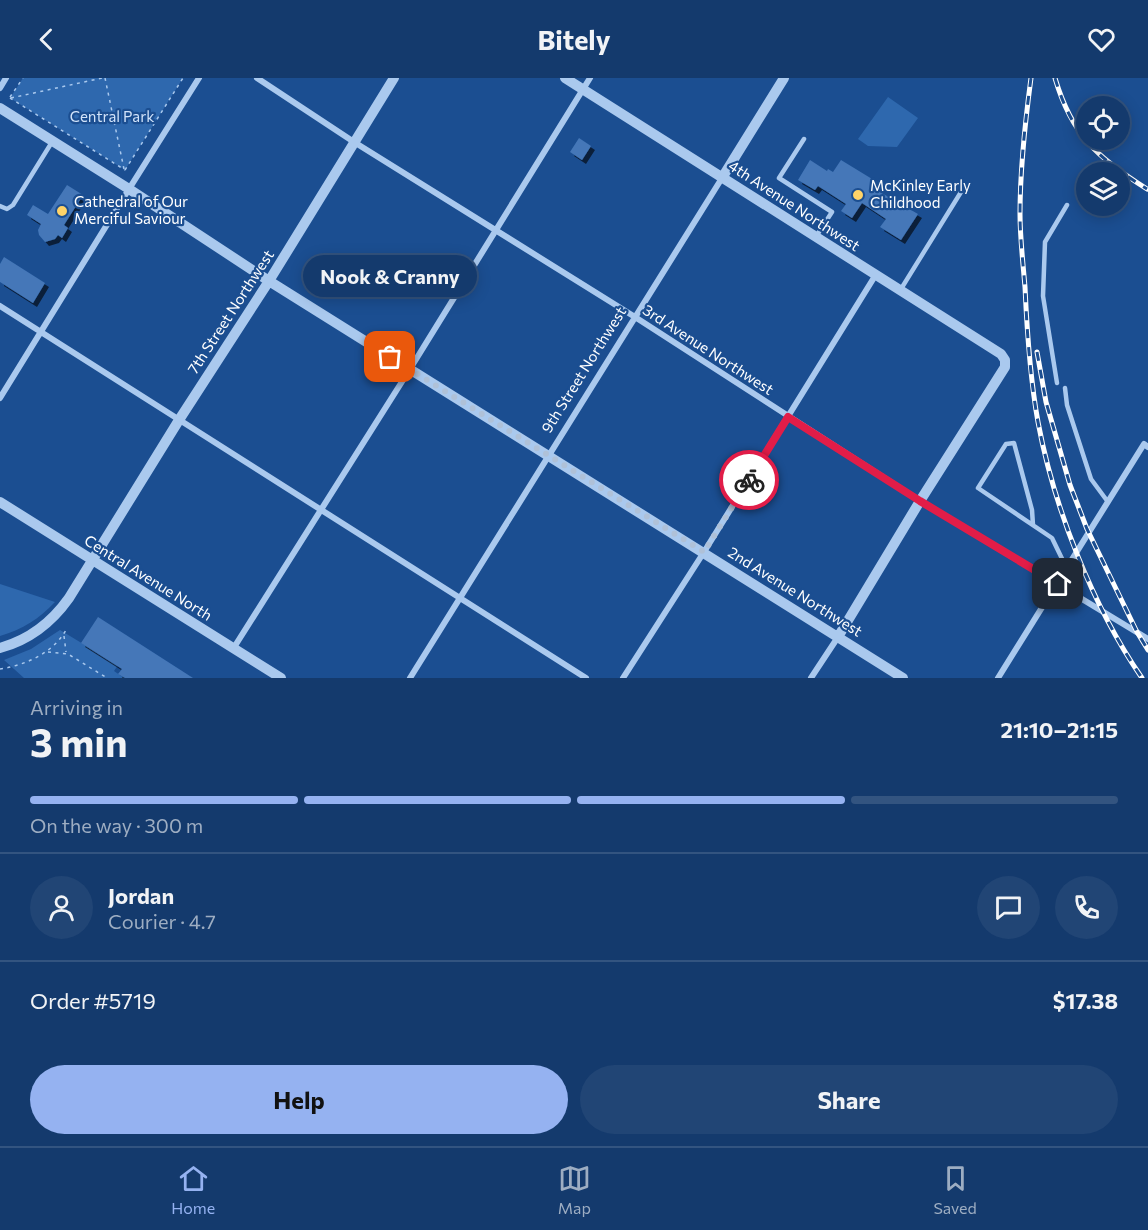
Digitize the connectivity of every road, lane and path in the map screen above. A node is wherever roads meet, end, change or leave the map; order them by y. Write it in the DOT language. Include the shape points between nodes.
graph roads {
  1 [pos="6,78"];
  2 [pos="23,78"];
  3 [pos="103,78"];
  4 [pos="183,78"];
  5 [pos="199,78"];
  6 [pos="257,78"];
  7 [pos="394,78"];
  8 [pos="565,78"];
  9 [pos="590,78"];
  10 [pos="784,78"];
  11 [pos="0,88"];
  12 [pos="583,89"];
  13 [pos="10,98"];
  14 [pos="0,108"];
  15 [pos="804,139"];
  16 [pos="52,142"];
  17 [pos="354,142"];
  18 [pos="124,170"];
  19 [pos="722,178"];
  20 [pos="129,189"];
  21 [pos="961,192"];
  22 [pos="1067,205"];
  23 [pos="0,206"];
  24 [pos="496,230"];
  25 [pos="815,238"];
  26 [pos="875,276"];
  27 [pos="269,281"];
  28 [pos="900,291"];
  29 [pos="0,306"];
  30 [pos="635,317"];
  31 [pos="41,332"];
  32 [pos="410,369"];
  33 [pos="1057,383"];
  34 [pos="1065,388"];
  35 [pos="0,398"];
  36 [pos="788,417"];
  37 [pos="179,420"];
  38 [pos="1146,445"];
  39 [pos="548,456"];
  40 [pos="920,501"];
  41 [pos="0,502"];
  42 [pos="1108,502"];
  43 [pos="320,510"];
  44 [pos="1033,525"];
  45 [pos="704,552"];
  46 [pos="93,561"];
  47 [pos="1067,569"];
  48 [pos="1058,584"];
  49 [pos="459,598"];
  50 [pos="66,630"];
  51 [pos="64,633"];
  52 [pos="838,637"];
  53 [pos="1148,639"];
  54 [pos="0,648"];
  55 [pos="233,649"];
  56 [pos="47,652"];
  57 [pos="66,653"];
  58 [pos="0,669"];
  59 [pos="107,678"];
  60 [pos="281,678"];
  61 [pos="410,678"];
  62 [pos="586,678"];
  63 [pos="623,678"];
  64 [pos="811,678"];
  65 [pos="903,678"];
  66 [pos="998,678"];
  1 -- 11 [label="street"];
  2 -- 13 [label="path"];
  3 -- 13 [label="path"];
  3 -- 18 [label="path"];
  4 -- 18 [label="path"];
  5 -- 20 [label="street"];
  6 -- 17 [label="street, 3rd Avenue Northwest"];
  7 -- 17 [label="street, 7th Street Northwest"];
  8 -- 12 [label="street, 4th Avenue Northwest"];
  9 -- 12 [label="street"];
  10 -- 19 [label="street, 9th Street Northwest"];
  12 -- 19 [label="street, 4th Avenue Northwest"];
  12 -- 24 [label="street"];
  13 -- 18 [label="path"];
  14 -- 16 [label="street, 2nd Avenue Northwest"];
  15 -- 25 [label="lane" via="779,178 832,212"];
  16 -- 20 [label="street, 2nd Avenue Northwest"];
  16 -- 23 [label="lane" via="13,205 7,209"];
  17 -- 24 [label="street, 3rd Avenue Northwest"];
  17 -- 27 [label="street, 7th Street Northwest"];
  19 -- 25 [label="street, 4th Avenue Northwest"];
  19 -- 30 [label="street, 9th Street Northwest"];
  20 -- 27 [label="street, 2nd Avenue Northwest"];
  20 -- 31 [label="street"];
  21 -- 28 [label="lane"];
  22 -- 33 [label="lane" via="1045,242 1044,296"];
  24 -- 30 [label="street, 3rd Avenue Northwest"];
  24 -- 32 [label="street"];
  25 -- 26 [label="street, 4th Avenue Northwest"];
  26 -- 28 [label="street, 4th Avenue Northwest"];
  26 -- 36 [label="street"];
  27 -- 32 [label="street, 2nd Avenue Northwest"];
  27 -- 37 [label="street, 7th Street Northwest"];
  28 -- 40 [label="street, 4th Avenue Northwest" via="1005,360 1005,367"];
  29 -- 31 [label="street"];
  30 -- 36 [label="street, 3rd Avenue Northwest"];
  30 -- 39 [label="street, 9th Street Northwest"];
  31 -- 35 [label="street"];
  31 -- 37 [label="street"];
  32 -- 39 [label="street, 2nd Avenue Northwest"];
  32 -- 43 [label="street"];
  34 -- 42 [label="lane" via="1090,479"];
  36 -- 40 [label="street, 3rd Avenue Northwest"];
  36 -- 45 [label="street"];
  37 -- 43 [label="street"];
  37 -- 46 [label="street, 7th Street Northwest"];
  38 -- 42 [label="street"];
  39 -- 45 [label="street, 2nd Avenue Northwest"];
  39 -- 49 [label="street, 9th Street Northwest"];
  40 -- 48 [label="street, 3rd Avenue Northwest"];
  40 -- 52 [label="street"];
  41 -- 46 [label="street, Central Avenue North"];
  42 -- 47 [label="street"];
  43 -- 49 [label="street"];
  43 -- 55 [label="street"];
  44 -- 44 [label="lane" via="978,488 1006,444 1014,443"];
  44 -- 47 [label="lane" via="1052,538"];
  45 -- 52 [label="street, 2nd Avenue Northwest"];
  45 -- 63 [label="street"];
  46 -- 54 [label="street, 7th Street Northwest" via="46,624"];
  46 -- 55 [label="street, Central Avenue North"];
  47 -- 48 [label="street"];
  48 -- 53 [label="street, 3rd Avenue Northwest"];
  48 -- 66 [label="street"];
  49 -- 61 [label="street, 9th Street Northwest"];
  49 -- 62 [label="street"];
  50 -- 51 [label="path"];
  51 -- 56 [label="path"];
  51 -- 57 [label="path"];
  52 -- 64 [label="street"];
  52 -- 65 [label="street, 2nd Avenue Northwest"];
  55 -- 60 [label="street, Central Avenue North"];
  56 -- 57 [label="path"];
  56 -- 58 [label="path"];
  57 -- 59 [label="path"];
}
